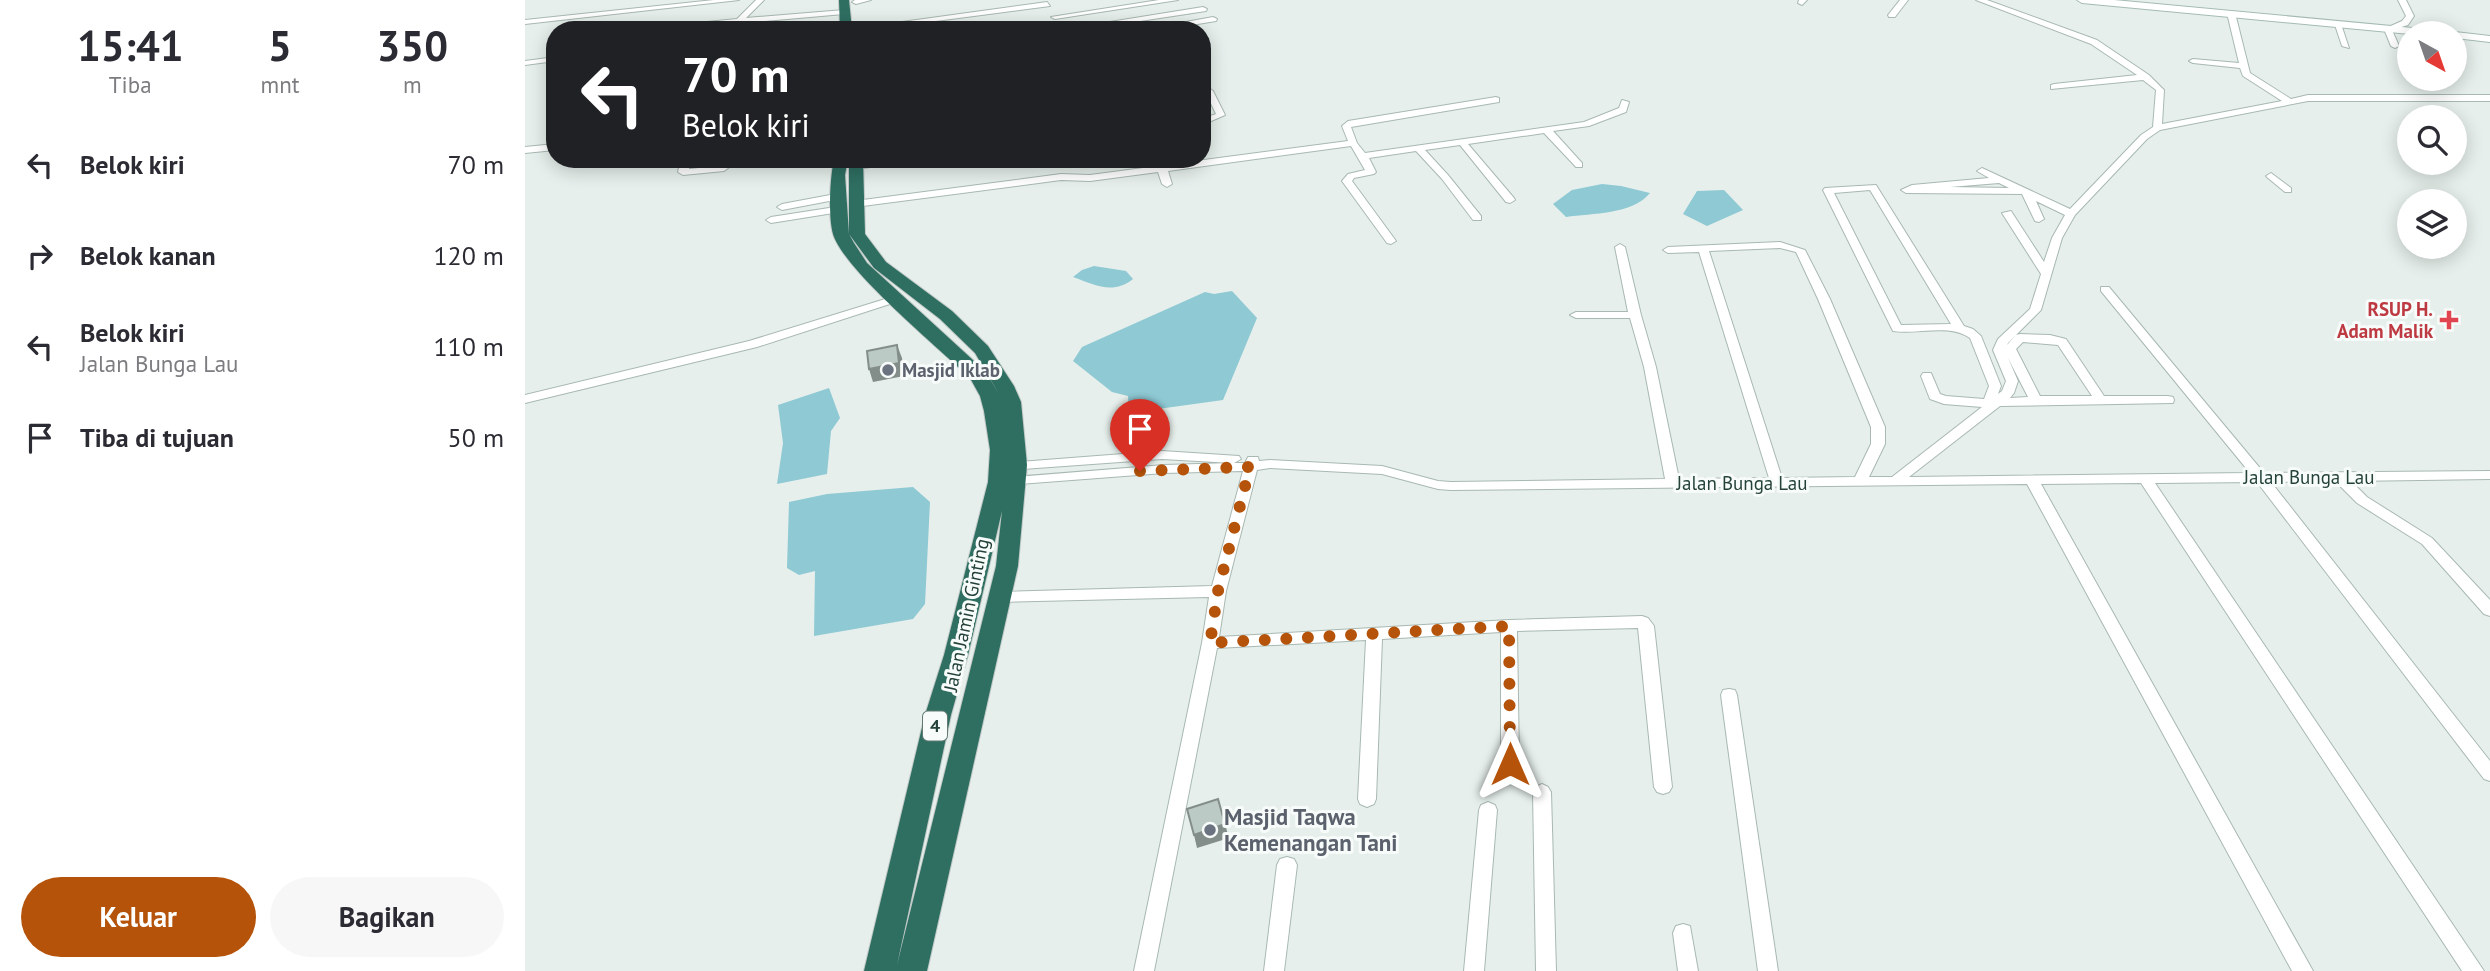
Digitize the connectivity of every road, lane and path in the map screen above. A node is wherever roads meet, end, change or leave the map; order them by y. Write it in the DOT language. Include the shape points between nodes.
graph roads {
  1 [pos="735,0"];
  2 [pos="760,0"];
  3 [pos="1174,0"];
  4 [pos="1184,0"];
  5 [pos="1904,0"];
  6 [pos="1980,0"];
  7 [pos="2082,0"];
  8 [pos="2402,0"];
  9 [pos="1050,2"];
  10 [pos="854,3"];
  11 [pos="1203,9"];
  12 [pos="2231,13"];
  13 [pos="1892,15"];
  14 [pos="1055,17"];
  15 [pos="739,20"];
  16 [pos="728,21"];
  17 [pos="849,21"];
  18 [pos="855,21"];
  19 [pos="918,21"];
  20 [pos="1057,21"];
  21 [pos="1123,21"];
  22 [pos="1201,21"];
  23 [pos="525,22"];
  24 [pos="2337,24"];
  25 [pos="2388,29"];
  26 [pos="2397,30"];
  27 [pos="2467,37"];
  28 [pos="2490,39"];
  29 [pos="2346,46"];
  30 [pos="2395,46"];
  31 [pos="546,60"];
  32 [pos="2193,61"];
  33 [pos="525,64"];
  34 [pos="2245,66"];
  35 [pos="2146,77"];
  36 [pos="2055,87"];
  37 [pos="1211,95"];
  38 [pos="2490,98"];
  39 [pos="1496,100"];
  40 [pos="2288,101"];
  41 [pos="1625,102"];
  42 [pos="1211,119"];
  43 [pos="2157,128"];
  44 [pos="1547,130"];
  45 [pos="1462,142"];
  46 [pos="1353,143"];
  47 [pos="546,148"];
  48 [pos="1418,148"];
  49 [pos="525,150"];
  50 [pos="1363,156"];
  51 [pos="1211,162"];
  52 [pos="1579,165"];
  53 [pos="682,168"];
  54 [pos="726,168"];
  55 [pos="845,168"];
  56 [pos="1162,168"];
  57 [pos="1982,171"];
  58 [pos="2271,176"];
  59 [pos="1999,180"];
  60 [pos="1167,184"];
  61 [pos="2288,190"];
  62 [pos="2026,193"];
  63 [pos="1510,200"];
  64 [pos="846,203"];
  65 [pos="782,207"];
  66 [pos="2007,214"];
  67 [pos="2071,214"];
  68 [pos="1477,218"];
  69 [pos="2039,219"];
  70 [pos="771,220"];
  71 [pos="1391,242"];
  72 [pos="1620,247"];
  73 [pos="1703,248"];
  74 [pos="1668,250"];
  75 [pos="2045,272"];
  76 [pos="2105,289"];
  77 [pos="898,302"];
  78 [pos="1576,315"];
  79 [pos="1635,315"];
  80 [pos="1959,328"];
  81 [pos="1927,376"];
  82 [pos="525,399"];
  83 [pos="2100,399"];
  84 [pos="2036,400"];
  85 [pos="2168,400"];
  86 [pos="1994,402"];
  87 [pos="1252,464"];
  88 [pos="1008,474"];
  89 [pos="2339,477"];
  90 [pos="2261,478"];
  91 [pos="2487,478"];
  92 [pos="2145,479"];
  93 [pos="2031,480"];
  94 [pos="1894,482"];
  95 [pos="1673,483"];
  96 [pos="1777,483"];
  97 [pos="1859,483"];
  98 [pos="1218,591"];
  99 [pos="1000,597"];
  100 [pos="2490,610"];
  101 [pos="1509,626"];
  102 [pos="1374,633"];
  103 [pos="1210,643"];
  104 [pos="1730,695"];
  105 [pos="1510,764"];
  106 [pos="2490,774"];
  107 [pos="1663,787"];
  108 [pos="1542,792"];
  109 [pos="1367,799"];
  110 [pos="1488,810"];
  111 [pos="1287,865"];
  112 [pos="1683,933"];
  113 [pos="880,971"];
  114 [pos="911,971"];
  115 [pos="1144,971"];
  116 [pos="1274,971"];
  117 [pos="1474,971"];
  118 [pos="1546,971"];
  119 [pos="1688,971"];
  120 [pos="1768,971"];
  121 [pos="2303,971"];
  122 [pos="2474,971"];
  1 -- 23 [label="street"];
  2 -- 15 [label="street"];
  3 -- 14 [label="street"];
  4 -- 11 [label="street"];
  5 -- 13 [label="street"];
  6 -- 35 [label="street" via="2094,42"];
  7 -- 12 [label="street"];
  8 -- 25 [label="street" via="2409,20"];
  9 -- 14 [label="street"];
  9 -- 19 [label="street"];
  10 -- 15 [label="street"];
  10 -- 17 [label="highway"];
  10 -- 18 [label="highway"];
  11 -- 21 [label="street"];
  11 -- 22 [label="street" via="1213,19"];
  12 -- 24 [label="street"];
  12 -- 34 [label="street"];
  14 -- 20 [label="street"];
  15 -- 16 [label="street"];
  24 -- 25 [label="street"];
  24 -- 29 [label="street"];
  25 -- 26 [label="street"];
  25 -- 30 [label="street"];
  27 -- 28 [label="street"];
  31 -- 33 [label="street"];
  32 -- 34 [label="street"];
  34 -- 40 [label="street" via="2248,78"];
  35 -- 36 [label="street"];
  35 -- 43 [label="street" via="2160,90"];
  37 -- 42 [label="street" via="1221,115"];
  38 -- 40 [label="street"];
  39 -- 46 [label="street" via="1351,123 1346,126"];
  40 -- 43 [label="street"];
  41 -- 44 [label="street" via="1623,110 1592,122"];
  43 -- 67 [label="street"];
  44 -- 45 [label="street"];
  44 -- 52 [label="street"];
  45 -- 48 [label="street"];
  45 -- 63 [label="street"];
  46 -- 50 [label="street"];
  46 -- 51 [label="street"];
  47 -- 49 [label="street"];
  48 -- 50 [label="street"];
  48 -- 68 [label="street"];
  50 -- 71 [label="street" via="1371,172 1347,181"];
  53 -- 54 [label="street" via="685,173"];
  55 -- 64 [label="highway, Jalan Jamin Ginting / 4" via="838,175"];
  56 -- 60 [label="street"];
  56 -- 64 [label="street"];
  57 -- 59 [label="street"];
  58 -- 61 [label="street"];
  59 -- 62 [label="street"];
  59 -- 62 [label="street" via="1906,190"];
  62 -- 67 [label="street"];
  62 -- 69 [label="street"];
  64 -- 65 [label="street"];
  64 -- 70 [label="street"];
  64 -- 77 [label="highway, Jalan Jamin Ginting / 4" via="841,234 861,266"];
  64 -- 88 [label="highway, Jalan Jamin Ginting / 4" via="866,250 976,341 998,376 1011,402"];
  66 -- 75 [label="street"];
  67 -- 75 [label="street"];
  72 -- 79 [label="street"];
  73 -- 74 [label="street"];
  73 -- 96 [label="street"];
  73 -- 97 [label="street" via="1780,245 1800,250 1878,427 1878,444"];
  75 -- 86 [label="street" via="2035,310 2002,342 1999,350 2012,381 2008,393"];
  76 -- 90 [label="street"];
  77 -- 82 [label="street" via="753,344"];
  77 -- 88 [label="highway, Jalan Jamin Ginting / 4" via="978,375 990,396"];
  78 -- 79 [label="street"];
  79 -- 95 [label="street"];
  80 -- 80 [label="street" via="1873,187 1828,190 1898,328"];
  80 -- 86 [label="street" via="1975,336 1993,374"];
  81 -- 86 [label="street" via="1939,398"];
  83 -- 84 [label="street"];
  83 -- 84 [label="street" via="2062,342 2020,338 2010,348"];
  83 -- 85 [label="street"];
  84 -- 86 [label="street"];
  86 -- 94 [label="street"];
  87 -- 88 [label="street, Jalan Bunga Lau"];
  87 -- 95 [label="street, Jalan Bunga Lau" via="1382,470 1451,486"];
  87 -- 98 [label="street"];
  88 -- 99 [label="highway, Jalan Jamin Ginting / 4" via="1007,566"];
  88 -- 113 [label="highway, Jalan Jamin Ginting / 4" via="938,715"];
  89 -- 90 [label="street, Jalan Bunga Lau"];
  89 -- 91 [label="street, Jalan Bunga Lau"];
  89 -- 100 [label="street" via="2362,500 2427,541"];
  90 -- 92 [label="street, Jalan Bunga Lau"];
  90 -- 106 [label="street"];
  92 -- 93 [label="street, Jalan Bunga Lau"];
  92 -- 122 [label="street"];
  93 -- 94 [label="street, Jalan Bunga Lau"];
  93 -- 121 [label="street"];
  94 -- 97 [label="street, Jalan Bunga Lau"];
  95 -- 96 [label="street, Jalan Bunga Lau"];
  96 -- 97 [label="street, Jalan Bunga Lau"];
  98 -- 99 [label="street"];
  98 -- 103 [label="street"];
  99 -- 114 [label="highway, Jalan Jamin Ginting / 4"];
  101 -- 102 [label="street"];
  101 -- 105 [label="street"];
  101 -- 107 [label="street" via="1643,622"];
  102 -- 103 [label="street"];
  102 -- 109 [label="street"];
  103 -- 115 [label="street"];
  104 -- 120 [label="street"];
  108 -- 118 [label="street"];
  110 -- 117 [label="street"];
  111 -- 116 [label="street"];
  112 -- 119 [label="street"];
}
